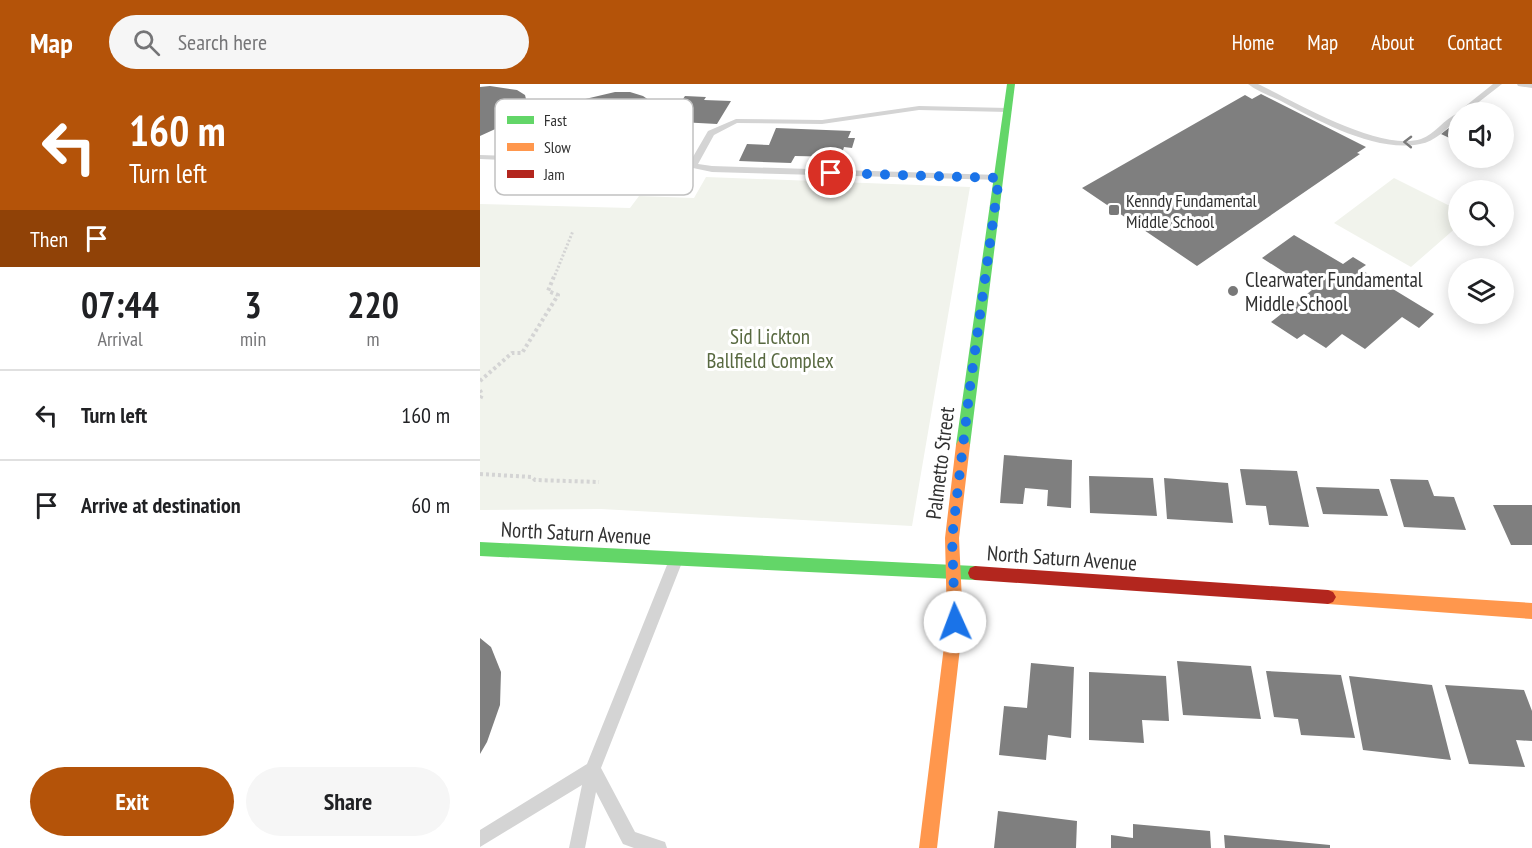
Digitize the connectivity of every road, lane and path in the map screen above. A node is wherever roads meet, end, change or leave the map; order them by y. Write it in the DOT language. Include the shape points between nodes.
graph roads {
  1 [pos="1011,84"];
  2 [pos="1252,84"];
  3 [pos="1498,84"];
  4 [pos="1521,84"];
  5 [pos="1532,86"];
  6 [pos="1475,102"];
  7 [pos="1008,110"];
  8 [pos="1448,123"];
  9 [pos="480,157"];
  10 [pos="495,158"];
  11 [pos="693,165"];
  12 [pos="999,178"];
  13 [pos="573,231"];
  14 [pos="480,381"];
  15 [pos="480,390"];
  16 [pos="480,399"];
  17 [pos="480,474"];
  18 [pos="599,482"];
  19 [pos="480,549"];
  20 [pos="677,559"];
  21 [pos="954,572"];
  22 [pos="1532,611"];
  23 [pos="593,769"];
  24 [pos="480,839"];
  25 [pos="578,848"];
  26 [pos="659,848"];
  27 [pos="928,848"];
  1 -- 7 [label="street, Palmetto Street"];
  8 -- 2 [label="lane, one-way" via="1423,141 1376,140"];
  3 -- 6 [label="lane"];
  4 -- 5 [label="lane"];
  7 -- 11 [label="lane" via="919,108 822,122 736,121 711,133"];
  7 -- 12 [label="street, Palmetto Street"];
  9 -- 10 [label="lane"];
  11 -- 12 [label="lane" via="712,169"];
  12 -- 21 [label="street, Palmetto Street" via="952,538"];
  13 -- 14 [label="path" via="548,291 558,295 534,334 522,353 512,353"];
  15 -- 16 [label="path"];
  17 -- 18 [label="path"];
  19 -- 20 [label="street, North Saturn Avenue"];
  20 -- 21 [label="street, North Saturn Avenue"];
  20 -- 23 [label="lane"];
  21 -- 22 [label="street, North Saturn Avenue"];
  21 -- 27 [label="street, Palmetto Street" via="955,622"];
  23 -- 24 [label="lane"];
  23 -- 25 [label="lane"];
  23 -- 26 [label="lane" via="629,838"];
}
